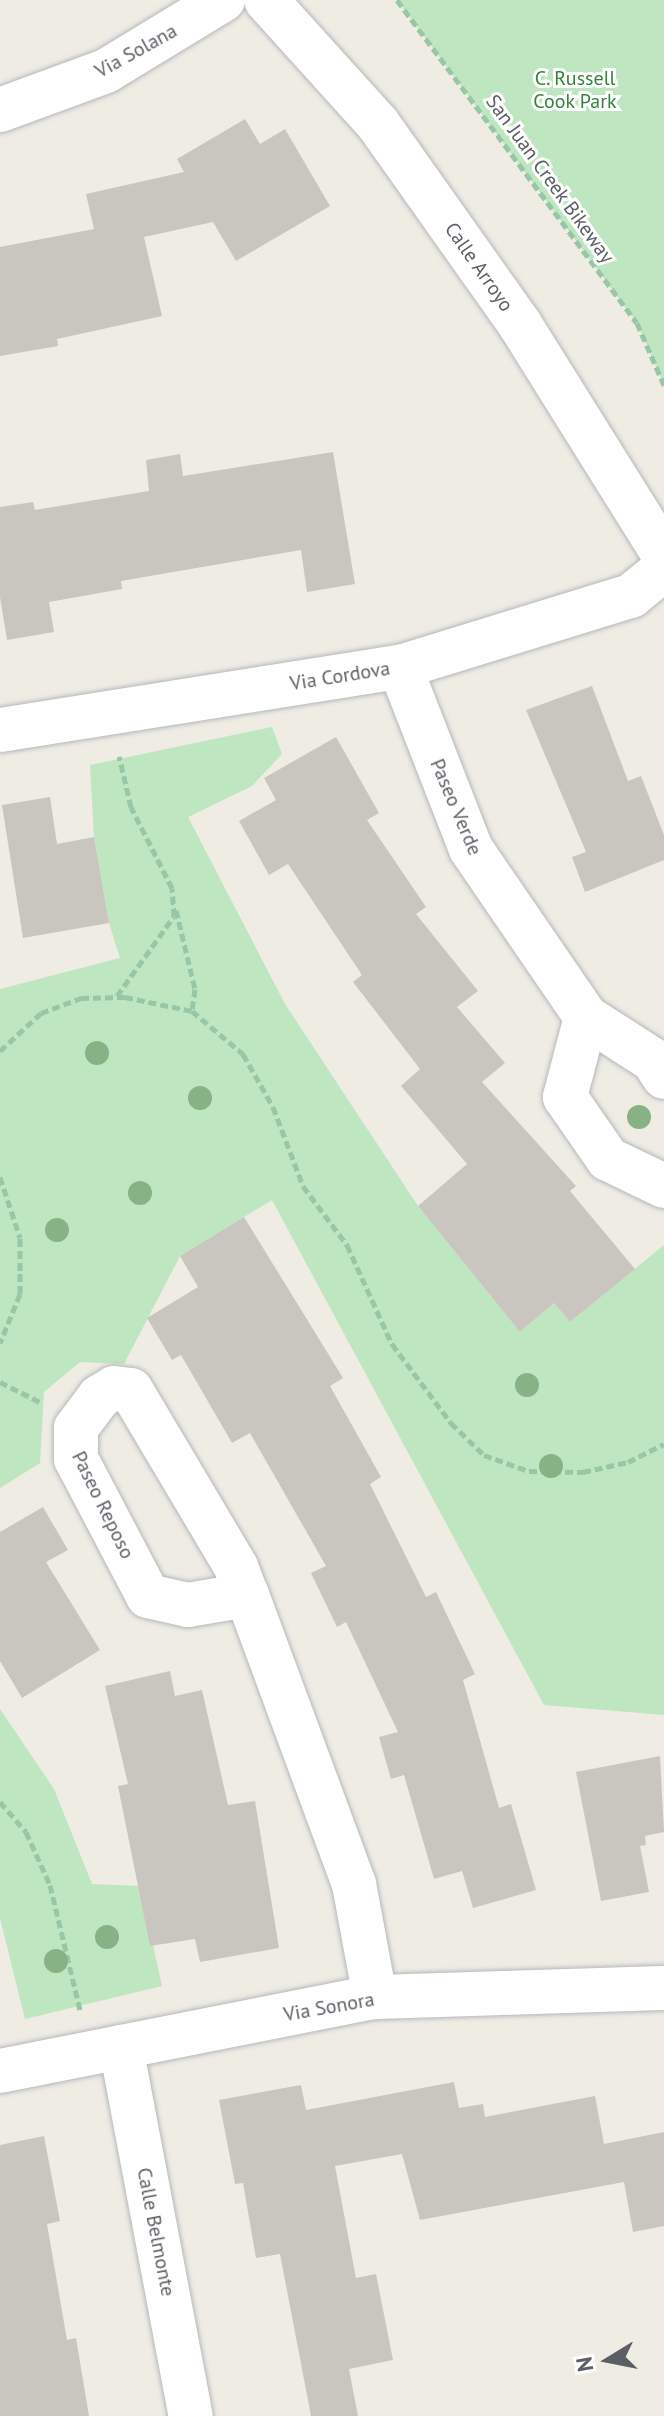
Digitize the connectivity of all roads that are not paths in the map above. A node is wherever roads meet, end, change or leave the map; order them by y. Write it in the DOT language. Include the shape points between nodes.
graph roads {
  1 [pos="223,0"];
  2 [pos="266,0"];
  3 [pos="0,110"];
  4 [pos="664,555"];
  5 [pos="664,569"];
  6 [pos="400,667"];
  7 [pos="0,730"];
  8 [pos="586,1017"];
  9 [pos="664,1077"];
  10 [pos="664,1186"];
  11 [pos="247,1595"];
  12 [pos="664,1988"];
  13 [pos="375,1997"];
  14 [pos="104,2050"];
  15 [pos="0,2071"];
  16 [pos="191,2416"];
  1 -- 3 [label="street, Via Solana" via="106,71"];
  2 -- 4 [label="street, Calle Arroyo" via="378,124 519,323"];
  5 -- 6 [label="street, Via Cordova" via="631,596"];
  6 -- 7 [label="street, Via Cordova"];
  6 -- 8 [label="street, Paseo Verde" via="471,849"];
  8 -- 9 [label="street, Paseo Verde" via="653,1060"];
  8 -- 10 [label="street" via="565,1097 608,1159"];
  11 -- 11 [label="street, Paseo Reposo" via="236,1567 131,1390 114,1388 99,1397 76,1428 76,1459 148,1596 188,1605"];
  11 -- 13 [label="street, Paseo Reposo" via="354,1884"];
  12 -- 13 [label="street, Via Sonora"];
  13 -- 14 [label="street, Via Sonora"];
  14 -- 15 [label="street, Via Sonora"];
  14 -- 16 [label="street, Calle Belmonte"];
}
